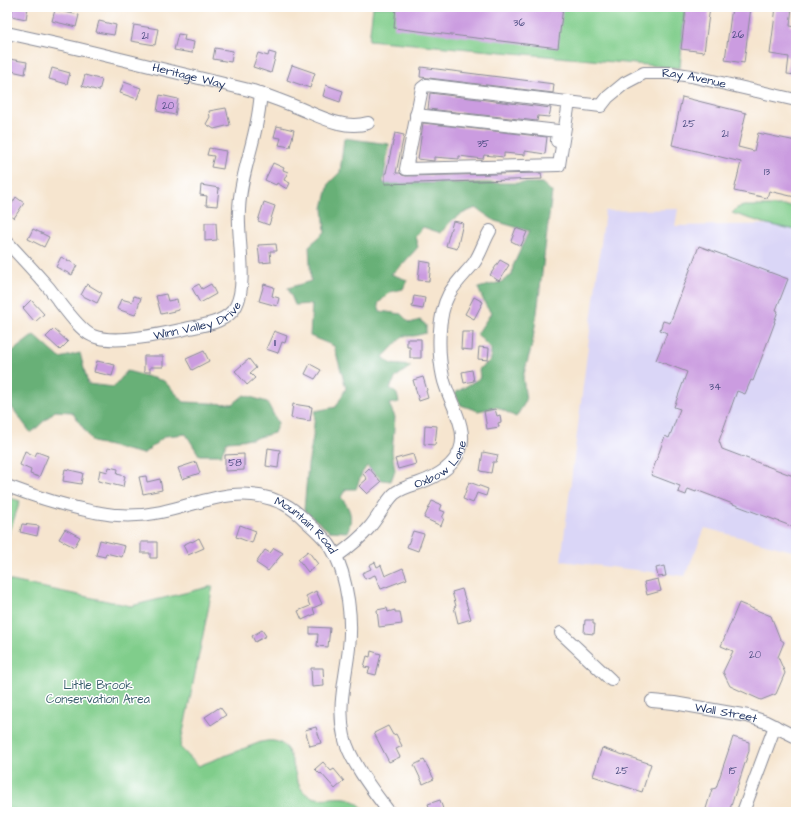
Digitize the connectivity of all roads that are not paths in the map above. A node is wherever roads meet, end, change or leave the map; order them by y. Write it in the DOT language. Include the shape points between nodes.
graph roads {
  1 [pos="7,33"];
  2 [pos="261,94"];
  3 [pos="796,100"];
  4 [pos="569,102"];
  5 [pos="416,115"];
  6 [pos="368,123"];
  7 [pos="564,142"];
  8 [pos="490,230"];
  9 [pos="7,242"];
  10 [pos="7,486"];
  11 [pos="337,556"];
  12 [pos="561,633"];
  13 [pos="611,680"];
  14 [pos="652,701"];
  15 [pos="775,726"];
  16 [pos="796,737"];
  17 [pos="389,812"];
  18 [pos="743,812"];
  1 -- 2 [label="street, Heritage Way"];
  2 -- 6 [label="street, Heritage Way" via="335,122 361,125"];
  2 -- 9 [label="street, Winn Valley Drive" via="239,209 242,272 240,295 237,306 220,320 127,340 92,336 81,328"];
  3 -- 4 [label="street, Ray Avenue" via="691,76 644,73 625,83 601,106"];
  4 -- 5 [label="street" via="426,85 422,88"];
  4 -- 7 [label="street"];
  5 -- 7 [label="street" via="558,131 557,141"];
  5 -- 7 [label="street" via="406,169 559,165"];
  8 -- 11 [label="street, Oxbow Lane" via="474,262 450,293 440,331 441,369 461,429 460,450 454,460 434,478 405,487 394,494 370,528"];
  10 -- 11 [label="street, Mountain Road" via="78,509 115,516 160,512 220,496 250,494 284,503 319,532"];
  11 -- 17 [label="street, Mountain Road" via="350,614 349,645 341,700 344,737 354,760"];
  12 -- 13 [label="street"];
  14 -- 15 [label="street, Wall Street" via="743,715"];
  15 -- 16 [label="street, Wall Street"];
  15 -- 18 [label="street"];
}
